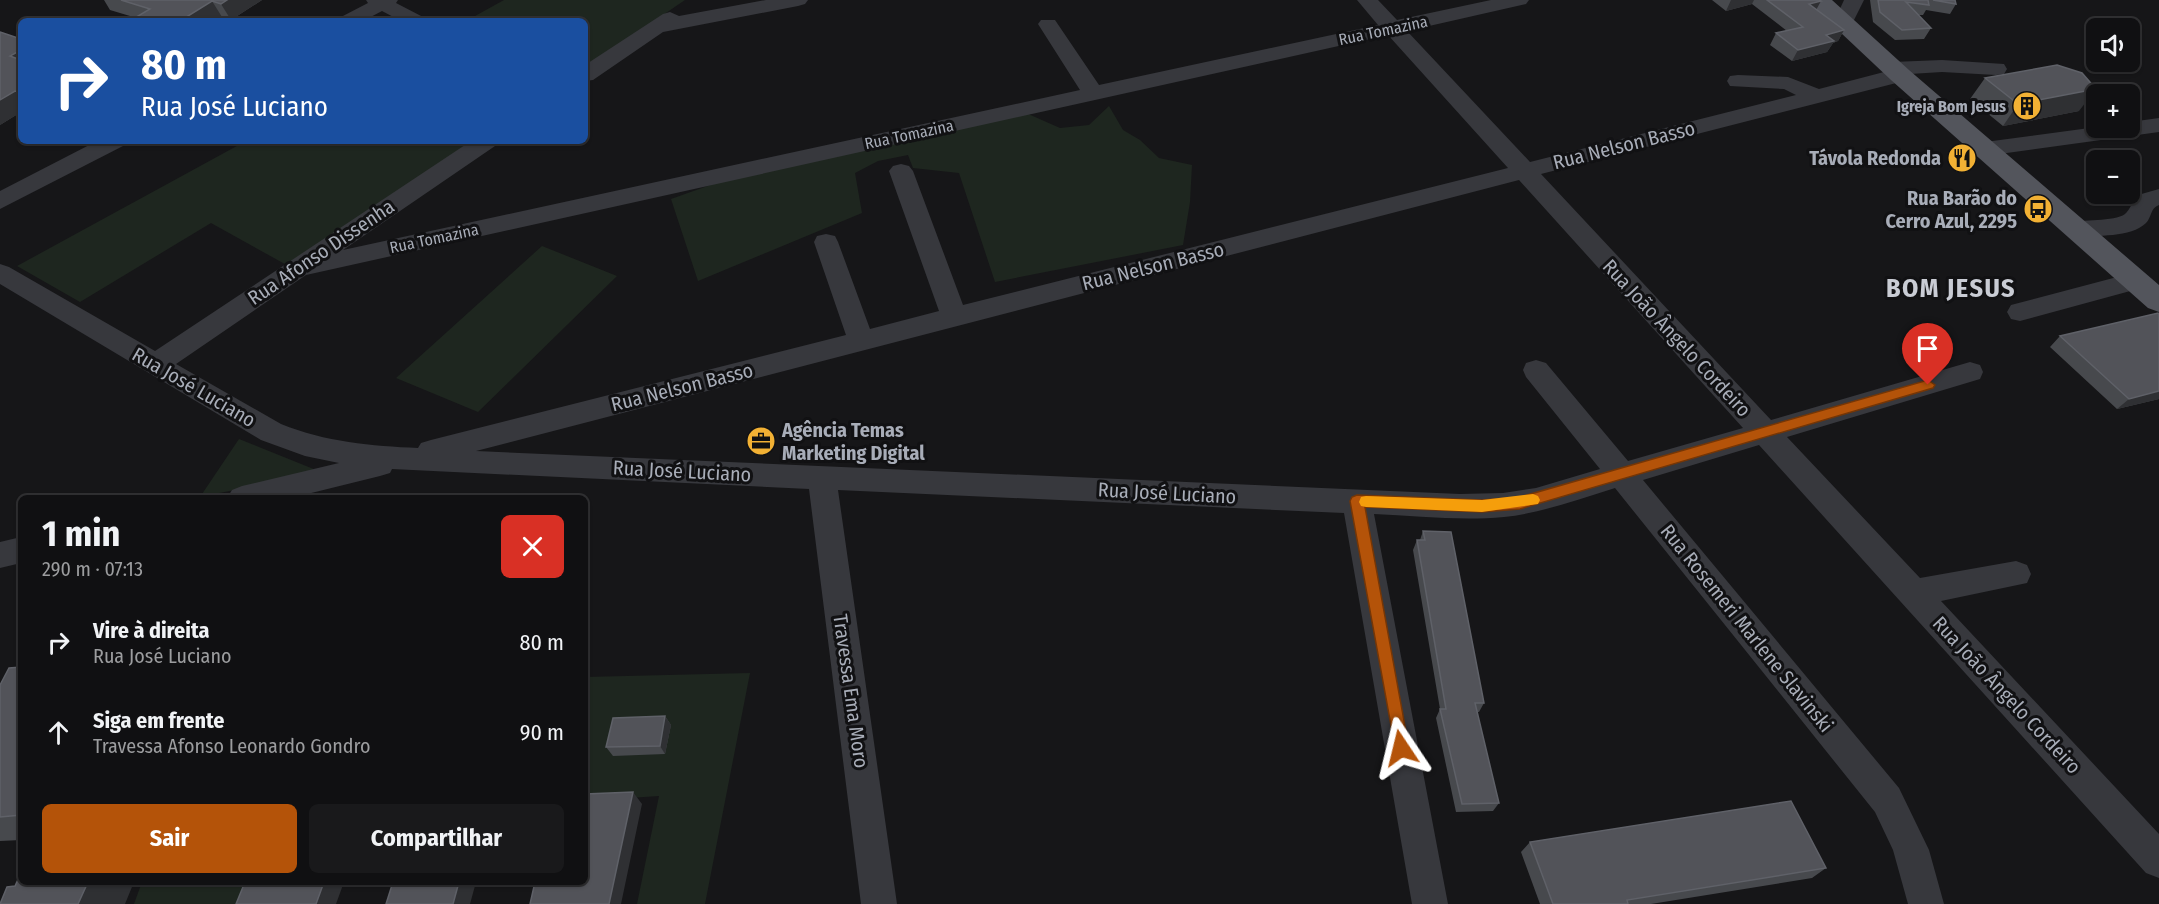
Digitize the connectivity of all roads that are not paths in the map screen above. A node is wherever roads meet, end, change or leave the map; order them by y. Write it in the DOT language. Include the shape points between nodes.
graph roads {
  1 [pos="696,0"];
  2 [pos="798,0"];
  3 [pos="1366,0"];
  4 [pos="1519,0"];
  5 [pos="1818,0"];
  6 [pos="1854,0"];
  7 [pos="382,1"];
  8 [pos="353,18"];
  9 [pos="411,18"];
  10 [pos="1048,24"];
  11 [pos="1844,24"];
  12 [pos="656,27"];
  13 [pos="1392,28"];
  14 [pos="1996,69"];
  15 [pos="1896,71"];
  16 [pos="588,73"];
  17 [pos="1738,81"];
  18 [pos="1094,93"];
  19 [pos="1817,96"];
  20 [pos="2159,125"];
  21 [pos="109,144"];
  22 [pos="483,144"];
  23 [pos="1984,149"];
  24 [pos="900,171"];
  25 [pos="1524,171"];
  26 [pos="2159,197"];
  27 [pos="0,201"];
  28 [pos="2076,229"];
  29 [pos="826,242"];
  30 [pos="298,268"];
  31 [pos="0,273"];
  32 [pos="2136,281"];
  33 [pos="2159,301"];
  34 [pos="2020,312"];
  35 [pos="954,317"];
  36 [pos="861,341"];
  37 [pos="156,364"];
  38 [pos="1536,370"];
  39 [pos="1970,372"];
  40 [pos="1765,432"];
  41 [pos="407,459"];
  42 [pos="1622,474"];
  43 [pos="822,477"];
  44 [pos="255,495"];
  45 [pos="1357,501"];
  46 [pos="18,551"];
  47 [pos="0,555"];
  48 [pos="2016,574"];
  49 [pos="1912,593"];
  50 [pos="2159,860"];
  51 [pos="879,904"];
  52 [pos="1430,904"];
  53 [pos="1926,904"];
  1 -- 12 [label="street"];
  2 -- 12 [label="street"];
  3 -- 13 [label="street, Rua João Ângelo Cordeiro"];
  4 -- 13 [label="street, Rua Tomazina"];
  5 -- 11 [label="main road"];
  6 -- 11 [label="street"];
  7 -- 8 [label="street"];
  7 -- 9 [label="street"];
  10 -- 18 [label="street"];
  11 -- 15 [label="main road"];
  12 -- 16 [label="street"];
  13 -- 18 [label="street, Rua Tomazina"];
  13 -- 25 [label="street, Rua João Ângelo Cordeiro"];
  14 -- 15 [label="street, Rua Nelson Basso"];
  15 -- 19 [label="street, Rua Nelson Basso"];
  15 -- 23 [label="main road"];
  17 -- 19 [label="street" via="1788,83"];
  18 -- 30 [label="street, Rua Tomazina"];
  19 -- 25 [label="street, Rua Nelson Basso"];
  20 -- 23 [label="street"];
  21 -- 27 [label="street"];
  22 -- 30 [label="street, Rua Afonso Dissenha"];
  23 -- 28 [label="main road"];
  24 -- 35 [label="street"];
  25 -- 35 [label="street, Rua Nelson Basso"];
  25 -- 40 [label="street, Rua João Ângelo Cordeiro"];
  26 -- 28 [label="street" via="2142,202 2137,218 2125,224"];
  28 -- 32 [label="main road"];
  29 -- 36 [label="street"];
  30 -- 37 [label="street, Rua Afonso Dissenha"];
  31 -- 37 [label="street, Rua José Luciano"];
  32 -- 33 [label="main road"];
  32 -- 34 [label="street"];
  35 -- 36 [label="street, Rua Nelson Basso"];
  36 -- 41 [label="street, Rua Nelson Basso"];
  37 -- 41 [label="street, Rua José Luciano" via="296,444 324,451"];
  38 -- 42 [label="street, Rua Rosemeri Marlene Slavinski"];
  39 -- 40 [label="street, Rua José Luciano"];
  40 -- 42 [label="street, Rua José Luciano"];
  40 -- 49 [label="street, Rua João Ângelo Cordeiro"];
  41 -- 43 [label="street, Rua José Luciano"];
  41 -- 44 [label="street"];
  42 -- 45 [label="street, Rua José Luciano" via="1503,506"];
  42 -- 53 [label="street, Rua Rosemeri Marlene Slavinski" via="1887,800 1916,857"];
  43 -- 45 [label="street, Rua José Luciano"];
  43 -- 51 [label="street, Travessa Ema Moro"];
  45 -- 52 [label="street"];
  46 -- 47 [label="street"];
  48 -- 49 [label="street"];
  49 -- 50 [label="street, Rua João Ângelo Cordeiro"];
}
